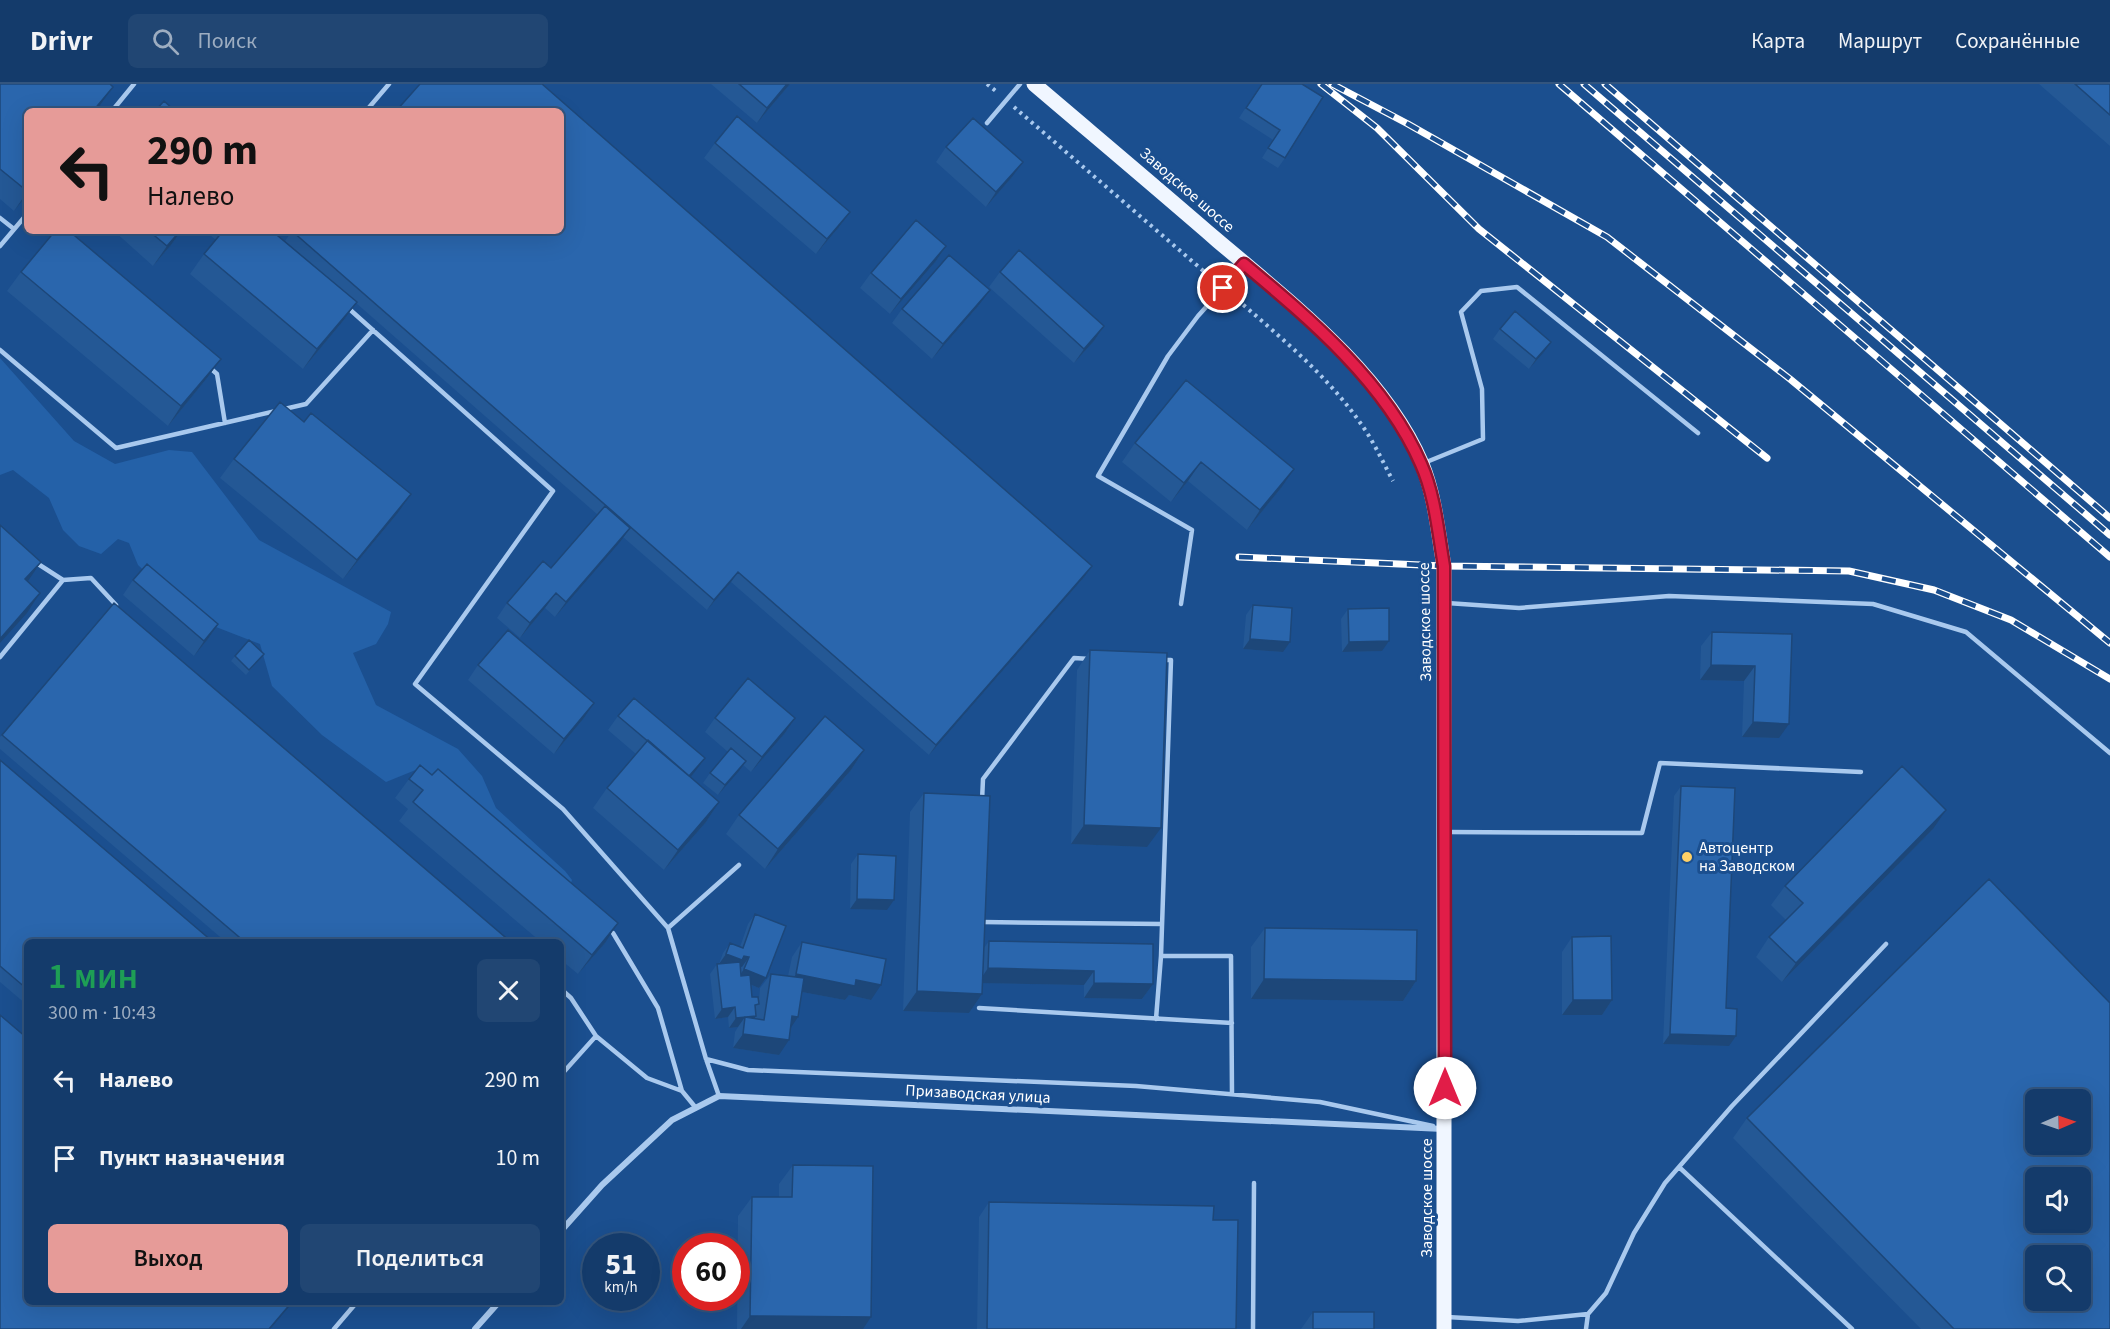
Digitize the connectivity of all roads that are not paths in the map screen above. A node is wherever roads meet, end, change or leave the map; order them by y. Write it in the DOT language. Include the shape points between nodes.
graph roads {
  1 [pos="135,84"];
  2 [pos="389,84"];
  3 [pos="1020,84"];
  4 [pos="1034,84"];
  5 [pos="115,108"];
  6 [pos="369,108"];
  7 [pos="987,123"];
  8 [pos="24,217"];
  9 [pos="0,218"];
  10 [pos="14,229"];
  11 [pos="0,246"];
  12 [pos="1244,264"];
  13 [pos="339,300"];
  14 [pos="373,330"];
  15 [pos="0,350"];
  16 [pos="208,366"];
  17 [pos="225,423"];
  18 [pos="1698,434"];
  19 [pos="1422,464"];
  20 [pos="28,557"];
  21 [pos="63,580"];
  22 [pos="1444,602"];
  23 [pos="1181,604"];
  24 [pos="123,612"];
  25 [pos="0,657"];
  26 [pos="1095,659"];
  27 [pos="1160,660"];
  28 [pos="2110,753"];
  29 [pos="1861,772"];
  30 [pos="982,803"];
  31 [pos="1444,832"];
  32 [pos="739,865"];
  33 [pos="979,921"];
  34 [pos="1162,924"];
  35 [pos="668,928"];
  36 [pos="614,933"];
  37 [pos="1886,944"];
  38 [pos="1161,956"];
  39 [pos="564,991"];
  40 [pos="979,1008"];
  41 [pos="1156,1020"];
  42 [pos="1232,1023"];
  43 [pos="596,1036"];
  44 [pos="706,1059"];
  45 [pos="564,1072"];
  46 [pos="682,1091"];
  47 [pos="1232,1094"];
  48 [pos="719,1096"];
  49 [pos="696,1108"];
  50 [pos="1445,1129"];
  51 [pos="1678,1167"];
  52 [pos="1254,1183"];
  53 [pos="564,1228"];
  54 [pos="354,1305"];
  55 [pos="496,1305"];
  56 [pos="1588,1314"];
  57 [pos="1444,1323"];
  58 [pos="334,1329"];
  59 [pos="475,1329"];
  60 [pos="1253,1329"];
  61 [pos="1587,1329"];
  62 [pos="1852,1329"];
  1 -- 5 [label="lane"];
  2 -- 6 [label="lane"];
  3 -- 7 [label="lane"];
  4 -- 12 [label="main road, Заводское шоссе"];
  8 -- 10 [label="lane"];
  9 -- 10 [label="lane"];
  10 -- 11 [label="lane"];
  12 -- 19 [label="main road, Заводское шоссе" via="1291,302 1359,369 1399,422"];
  12 -- 23 [label="lane" via="1168,356 1098,476 1192,530"];
  13 -- 14 [label="lane"];
  14 -- 17 [label="lane" via="306,404"];
  14 -- 35 [label="lane" via="553,491 415,684 563,809"];
  15 -- 17 [label="lane" via="116,448"];
  16 -- 17 [label="lane" via="217,374"];
  18 -- 19 [label="lane" via="1517,287 1481,291 1461,312 1482,389 1484,439"];
  19 -- 22 [label="main road, Заводское шоссе" via="1444,566"];
  20 -- 21 [label="lane"];
  21 -- 24 [label="lane" via="91,578"];
  21 -- 25 [label="lane"];
  22 -- 28 [label="lane" via="1520,608 1669,596 1873,604 1966,632"];
  22 -- 31 [label="main road, Заводское шоссе"];
  26 -- 30 [label="lane" via="1074,658 983,779"];
  27 -- 34 [label="lane" via="1171,660"];
  29 -- 31 [label="lane" via="1660,763 1642,833"];
  31 -- 50 [label="main road, Заводское шоссе"];
  32 -- 35 [label="lane"];
  33 -- 34 [label="lane"];
  34 -- 38 [label="lane"];
  35 -- 44 [label="lane"];
  36 -- 46 [label="lane" via="658,1008"];
  37 -- 51 [label="lane"];
  38 -- 41 [label="lane"];
  38 -- 42 [label="lane" via="1231,956"];
  39 -- 43 [label="lane"];
  40 -- 41 [label="lane"];
  41 -- 42 [label="lane"];
  42 -- 47 [label="lane"];
  43 -- 45 [label="lane"];
  43 -- 46 [label="lane" via="646,1078"];
  44 -- 47 [label="lane" via="748,1071 1136,1086"];
  44 -- 48 [label="lane"];
  46 -- 49 [label="lane"];
  47 -- 50 [label="lane" via="1320,1102"];
  48 -- 49 [label="street"];
  48 -- 50 [label="street, Призаводская улица"];
  49 -- 53 [label="street" via="672,1120 602,1185"];
  50 -- 57 [label="main road, Заводское шоссе"];
  51 -- 56 [label="lane" via="1634,1233 1606,1293"];
  51 -- 62 [label="lane"];
  52 -- 60 [label="lane"];
  54 -- 58 [label="lane"];
  55 -- 59 [label="street"];
  56 -- 57 [label="lane"];
  56 -- 61 [label="lane"];
}
